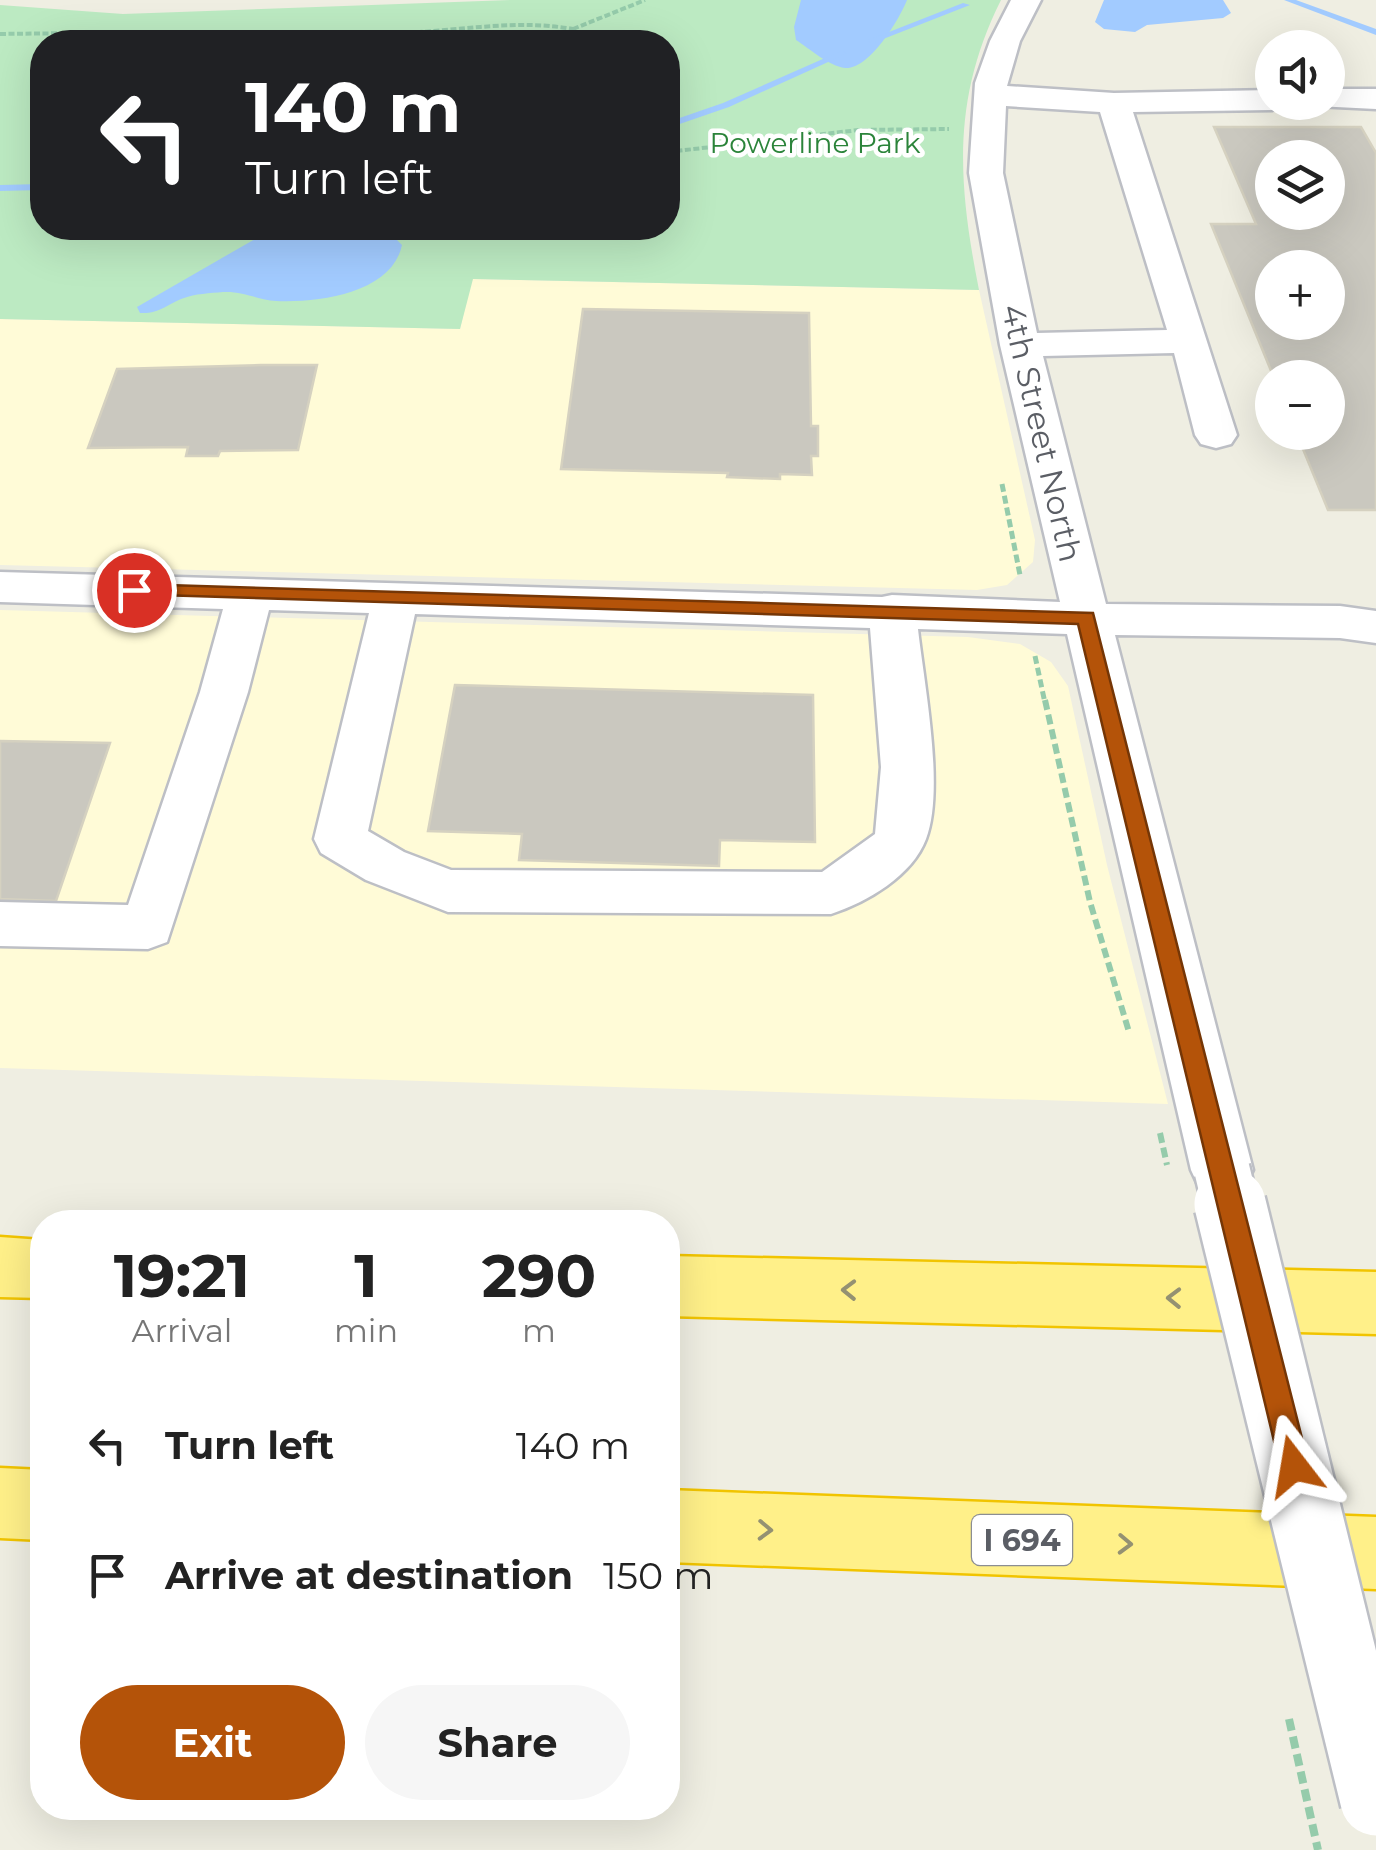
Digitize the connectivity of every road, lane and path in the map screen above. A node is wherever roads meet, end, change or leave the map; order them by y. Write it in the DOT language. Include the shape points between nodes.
graph roads {
  1 [pos="645,0"];
  2 [pos="1026,0"];
  3 [pos="572,29"];
  4 [pos="433,30"];
  5 [pos="30,33"];
  6 [pos="0,34"];
  7 [pos="990,95"];
  8 [pos="1376,98"];
  9 [pos="1345,99"];
  10 [pos="1255,100"];
  11 [pos="1114,103"];
  12 [pos="950,130"];
  13 [pos="680,151"];
  14 [pos="1190,341"];
  15 [pos="1020,345"];
  16 [pos="1216,435"];
  17 [pos="0,587"];
  18 [pos="250,593"];
  19 [pos="396,597"];
  20 [pos="892,610"];
  21 [pos="1086,618"];
  22 [pos="1376,627"];
  23 [pos="0,924"];
  24 [pos="0,1267"];
  25 [pos="30,1268"];
  26 [pos="680,1286"];
  27 [pos="1376,1303"];
  28 [pos="0,1504"];
  29 [pos="30,1504"];
  30 [pos="680,1526"];
  31 [pos="1376,1552"];
  32 [pos="1376,1800"];
  1 -- 3 [label="path"];
  2 -- 7 [label="street, 4th Street North" via="997,62"];
  3 -- 4 [label="path" via="530,22"];
  5 -- 6 [label="path"];
  7 -- 11 [label="street"];
  7 -- 15 [label="street, 4th Street North" via="986,173"];
  8 -- 9 [label="street"];
  10 -- 11 [label="street"];
  11 -- 14 [label="street"];
  12 -- 13 [label="path" via="859,130"];
  14 -- 15 [label="street"];
  14 -- 16 [label="street"];
  15 -- 21 [label="street, 4th Street North"];
  17 -- 18 [label="street"];
  18 -- 19 [label="street"];
  18 -- 23 [label="street" via="148,927"];
  19 -- 20 [label="street"];
  19 -- 20 [label="street" via="340,839 385,866 448,890 831,893 901,840 907,795"];
  20 -- 21 [label="street"];
  21 -- 22 [label="street"];
  21 -- 32 [label="street, 4th Street North, bridge"];
  24 -- 25 [label="highway"];
  27 -- 26 [label="highway, one-way"];
  28 -- 29 [label="highway"];
  30 -- 31 [label="highway, I 694, one-way"];
}
